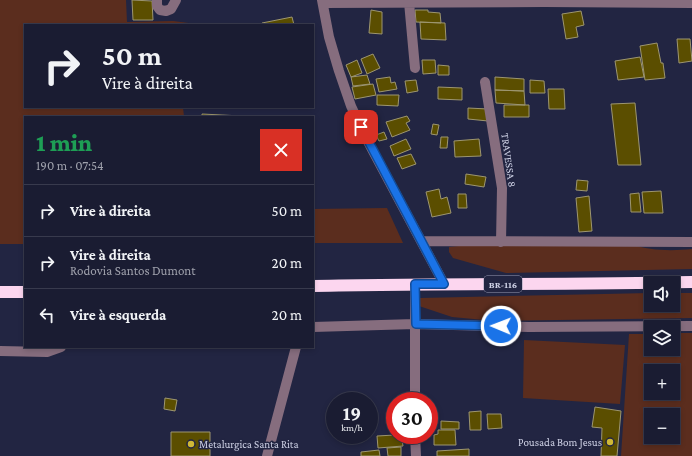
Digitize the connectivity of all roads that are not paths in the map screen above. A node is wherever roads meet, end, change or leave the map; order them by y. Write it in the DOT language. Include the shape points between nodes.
graph roads {
  1 [pos="157,0"];
  2 [pos="176,0"];
  3 [pos="322,2"];
  4 [pos="409,2"];
  5 [pos="692,4"];
  6 [pos="415,68"];
  7 [pos="486,82"];
  8 [pos="421,241"];
  9 [pos="501,242"];
  10 [pos="692,242"];
  11 [pos="692,282"];
  12 [pos="415,284"];
  13 [pos="444,284"];
  14 [pos="314,286"];
  15 [pos="0,292"];
  16 [pos="24,292"];
  17 [pos="416,324"];
  18 [pos="692,326"];
  19 [pos="314,327"];
  20 [pos="57,348"];
  21 [pos="296,348"];
  22 [pos="0,351"];
  23 [pos="415,392"];
  24 [pos="415,444"];
  25 [pos="267,456"];
  26 [pos="416,456"];
  1 -- 2 [label="street" via="158,8 163,11 171,9"];
  3 -- 4 [label="street"];
  3 -- 8 [label="street" via="329,37 351,106"];
  4 -- 5 [label="street"];
  4 -- 6 [label="street"];
  7 -- 9 [label="street, TRAVESSA 8" via="502,188"];
  8 -- 9 [label="street"];
  8 -- 13 [label="street"];
  9 -- 10 [label="street"];
  11 -- 13 [label="highway, BR-116"];
  12 -- 13 [label="highway, BR-116"];
  12 -- 14 [label="highway, BR-116"];
  12 -- 17 [label="street"];
  15 -- 16 [label="highway"];
  17 -- 18 [label="street" via="537,327"];
  17 -- 19 [label="street"];
  17 -- 23 [label="street"];
  20 -- 22 [label="street" via="47,352"];
  21 -- 25 [label="street"];
  24 -- 26 [label="street"];
}
